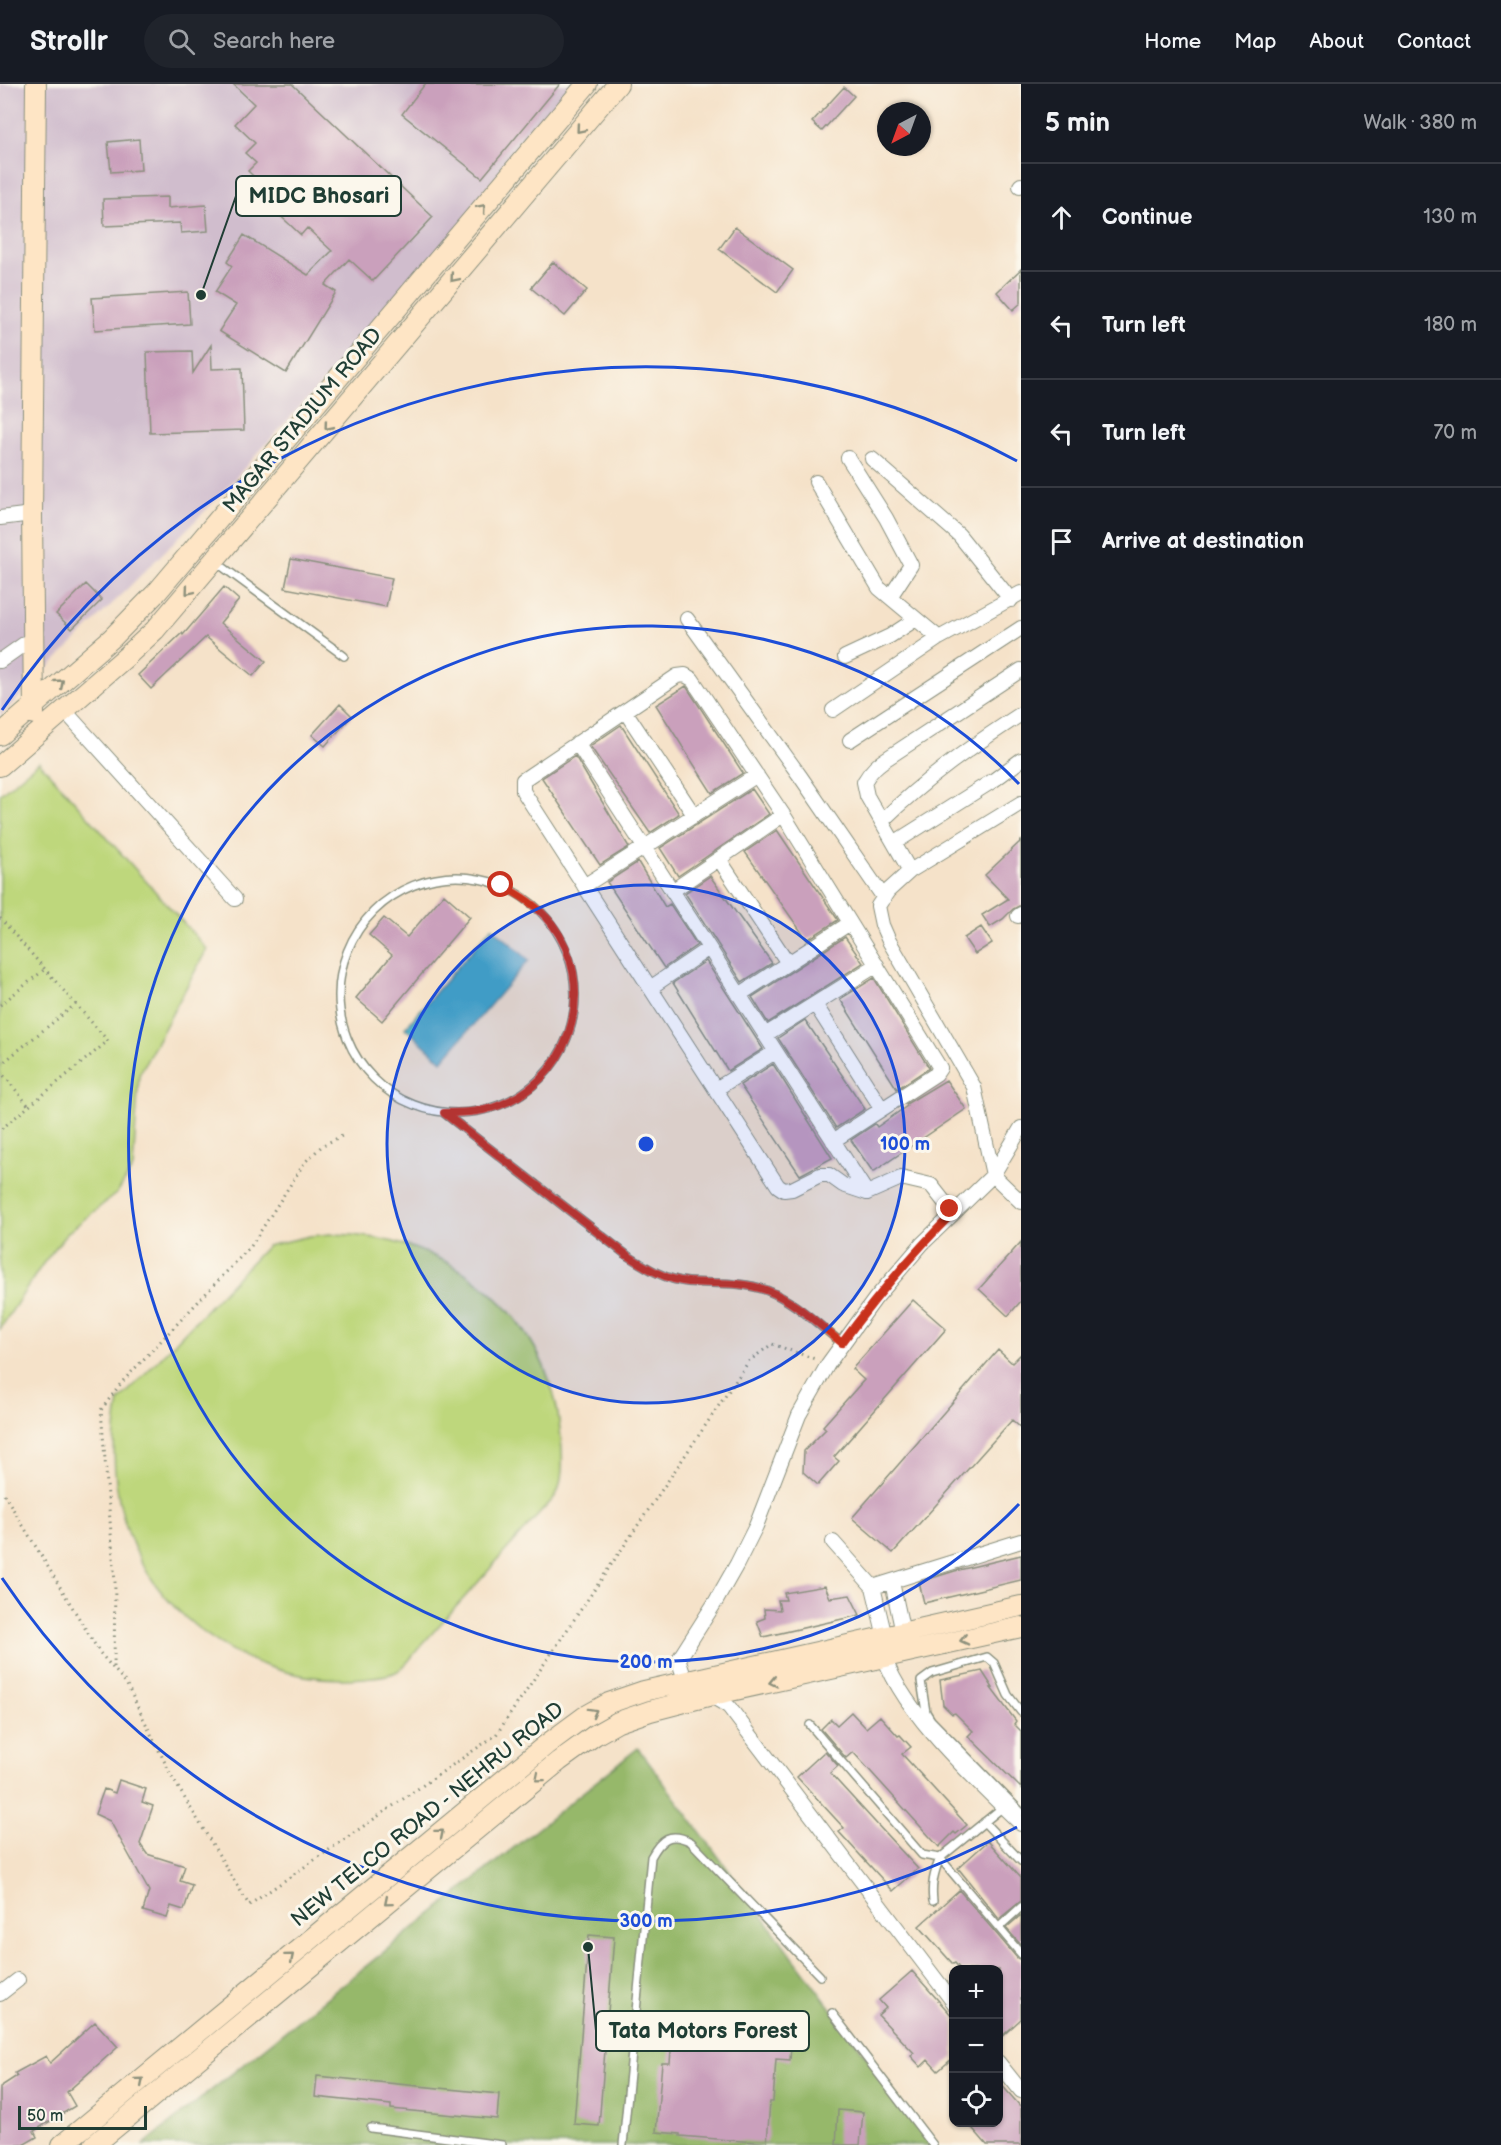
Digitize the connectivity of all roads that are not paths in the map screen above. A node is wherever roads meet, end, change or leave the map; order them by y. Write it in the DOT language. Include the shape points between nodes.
graph roads {
  1 [pos="36,84"];
  2 [pos="587,84"];
  3 [pos="618,84"];
  4 [pos="848,458"];
  5 [pos="872,459"];
  6 [pos="816,482"];
  7 [pos="32,514"];
  8 [pos="0,518"];
  9 [pos="214,561"];
  10 [pos="1016,596"];
  11 [pos="890,597"];
  12 [pos="687,619"];
  13 [pos="916,619"];
  14 [pos="1021,628"];
  15 [pos="34,637"];
  16 [pos="939,638"];
  17 [pos="344,656"];
  18 [pos="845,657"];
  19 [pos="0,661"];
  20 [pos="1021,670"];
  21 [pos="34,705"];
  22 [pos="833,710"];
  23 [pos="64,711"];
  24 [pos="625,711"];
  25 [pos="1021,714"];
  26 [pos="0,735"];
  27 [pos="34,736"];
  28 [pos="850,740"];
  29 [pos="577,743"];
  30 [pos="1021,760"];
  31 [pos="0,766"];
  32 [pos="757,775"];
  33 [pos="1021,803"];
  34 [pos="694,815"];
  35 [pos="783,815"];
  36 [pos="882,821"];
  37 [pos="894,843"];
  38 [pos="644,847"];
  39 [pos="719,859"];
  40 [pos="910,871"];
  41 [pos="584,886"];
  42 [pos="672,891"];
  43 [pos="884,898"];
  44 [pos="235,899"];
  45 [pos="850,923"];
  46 [pos="709,948"];
  47 [pos="788,963"];
  48 [pos="877,965"];
  49 [pos="650,988"];
  50 [pos="739,995"];
  51 [pos="815,1004"];
  52 [pos="765,1035"];
  53 [pos="775,1052"];
  54 [pos="716,1089"];
  55 [pos="882,1109"];
  56 [pos="444,1113"];
  57 [pos="1021,1128"];
  58 [pos="833,1141"];
  59 [pos="993,1175"];
  60 [pos="867,1193"];
  61 [pos="1021,1202"];
  62 [pos="953,1213"];
  63 [pos="842,1343"];
  64 [pos="1021,1541"];
  65 [pos="833,1542"];
  66 [pos="892,1582"];
  67 [pos="873,1587"];
  68 [pos="1021,1606"];
  69 [pos="1021,1627"];
  70 [pos="889,1636"];
  71 [pos="884,1658"];
  72 [pos="686,1681"];
  73 [pos="708,1696"];
  74 [pos="1021,1712"];
  75 [pos="810,1725"];
  76 [pos="1003,1807"];
  77 [pos="1021,1812"];
  78 [pos="984,1822"];
  79 [pos="1021,1824"];
  80 [pos="940,1858"];
  81 [pos="1021,1861"];
  82 [pos="933,1901"];
  83 [pos="1021,1907"];
  84 [pos="999,1927"];
  85 [pos="1021,1954"];
  86 [pos="820,1976"];
  87 [pos="18,1980"];
  88 [pos="0,1994"];
  89 [pos="949,1996"];
  90 [pos="831,2013"];
  91 [pos="1003,2067"];
  92 [pos="1021,2091"];
  93 [pos="104,2110"];
  94 [pos="117,2127"];
  95 [pos="371,2128"];
  96 [pos="62,2145"];
  97 [pos="94,2145"];
  98 [pos="502,2145"];
  99 [pos="623,2145"];
  100 [pos="933,2145"];
  1 -- 7 [label="street"];
  21 -- 2 [label="street, MAGAR STADIUM ROAD, one-way" via="112,638 157,592"];
  3 -- 9 [label="street, MAGAR STADIUM ROAD, one-way"];
  4 -- 11 [label="street" via="911,565"];
  5 -- 10 [label="street" via="959,535"];
  6 -- 11 [label="street" via="879,588"];
  7 -- 8 [label="street"];
  7 -- 15 [label="street"];
  9 -- 17 [label="lane"];
  9 -- 23 [label="street, MAGAR STADIUM ROAD, one-way" via="155,630"];
  10 -- 16 [label="street"];
  11 -- 13 [label="street"];
  12 -- 43 [label="street"];
  13 -- 16 [label="street"];
  13 -- 18 [label="street"];
  14 -- 28 [label="street"];
  15 -- 19 [label="street"];
  15 -- 21 [label="street"];
  16 -- 22 [label="street"];
  20 -- 36 [label="street" via="874,767 864,782 865,790"];
  21 -- 26 [label="street, MAGAR STADIUM ROAD"];
  21 -- 27 [label="street"];
  23 -- 27 [label="street, MAGAR STADIUM ROAD"];
  23 -- 44 [label="street"];
  24 -- 29 [label="street"];
  24 -- 32 [label="street" via="677,676 685,675 692,679"];
  24 -- 34 [label="street"];
  25 -- 36 [label="street" via="914,790"];
  27 -- 31 [label="street, MAGAR STADIUM ROAD"];
  29 -- 38 [label="street"];
  29 -- 41 [label="street" via="522,780 521,785"];
  30 -- 37 [label="street"];
  32 -- 34 [label="street"];
  32 -- 35 [label="street"];
  33 -- 40 [label="street"];
  34 -- 38 [label="street"];
  35 -- 39 [label="street"];
  35 -- 45 [label="street"];
  36 -- 37 [label="street"];
  37 -- 40 [label="street"];
  38 -- 41 [label="street"];
  38 -- 42 [label="street"];
  39 -- 42 [label="street"];
  39 -- 47 [label="street"];
  40 -- 43 [label="street"];
  41 -- 49 [label="street"];
  42 -- 46 [label="street"];
  43 -- 59 [label="street" via="878,906 882,925 974,1087"];
  45 -- 47 [label="street"];
  45 -- 48 [label="street"];
  46 -- 49 [label="street"];
  46 -- 50 [label="street"];
  47 -- 50 [label="street"];
  48 -- 51 [label="street"];
  48 -- 55 [label="street" via="940,1068"];
  49 -- 54 [label="street"];
  50 -- 52 [label="street"];
  51 -- 52 [label="street"];
  51 -- 55 [label="street"];
  52 -- 53 [label="street"];
  53 -- 54 [label="street"];
  53 -- 58 [label="street"];
  54 -- 60 [label="street" via="778,1186 792,1189 820,1175 829,1175 843,1185"];
  55 -- 58 [label="street"];
  56 -- 56 [label="lane" via="423,1108 386,1089 357,1057 340,1007 340,976 350,946 366,919 381,904 418,883 460,876 501,885 537,908 557,932 571,961 576,1003 565,1044 555,1062 525,1092 487,1110"];
  56 -- 63 [label="lane" via="650,1270 687,1282 717,1282 765,1290 788,1301"];
  57 -- 59 [label="street"];
  58 -- 60 [label="street"];
  59 -- 61 [label="street"];
  59 -- 62 [label="street"];
  60 -- 62 [label="street" via="902,1178 911,1180 932,1185"];
  62 -- 63 [label="street" via="875,1299"];
  63 -- 72 [label="street" via="800,1415 737,1564 681,1652 680,1667"];
  64 -- 66 [label="street"];
  65 -- 67 [label="street"];
  66 -- 67 [label="street"];
  66 -- 70 [label="street"];
  67 -- 70 [label="street"];
  68 -- 70 [label="street, NEW TELCO ROAD - NEHRU ROAD"];
  69 -- 71 [label="street, NEW TELCO ROAD - NEHRU ROAD, one-way"];
  70 -- 71 [label="street"];
  70 -- 72 [label="street, NEW TELCO ROAD - NEHRU ROAD"];
  71 -- 73 [label="street, NEW TELCO ROAD - NEHRU ROAD, one-way"];
  71 -- 76 [label="street" via="930,1731"];
  72 -- 73 [label="street"];
  93 -- 72 [label="street, NEW TELCO ROAD - NEHRU ROAD, one-way" via="574,1724 609,1703"];
  73 -- 89 [label="street" via="729,1707"];
  73 -- 94 [label="street, NEW TELCO ROAD - NEHRU ROAD, one-way" via="618,1722 559,1761"];
  74 -- 77 [label="lane" via="987,1657 932,1673 921,1681 931,1720"];
  75 -- 80 [label="lane" via="922,1855"];
  76 -- 78 [label="lane"];
  76 -- 79 [label="street"];
  78 -- 80 [label="lane"];
  78 -- 81 [label="lane"];
  80 -- 82 [label="lane" via="934,1875"];
  80 -- 84 [label="lane"];
  83 -- 84 [label="lane"];
  84 -- 85 [label="lane"];
  86 -- 99 [label="lane" via="691,1842 669,1838 659,1842 651,1857"];
  87 -- 88 [label="street"];
  90 -- 100 [label="lane"];
  91 -- 92 [label="street"];
  93 -- 94 [label="street"];
  93 -- 96 [label="street, NEW TELCO ROAD - NEHRU ROAD"];
  94 -- 97 [label="street, NEW TELCO ROAD - NEHRU ROAD"];
  95 -- 98 [label="lane"];
}
